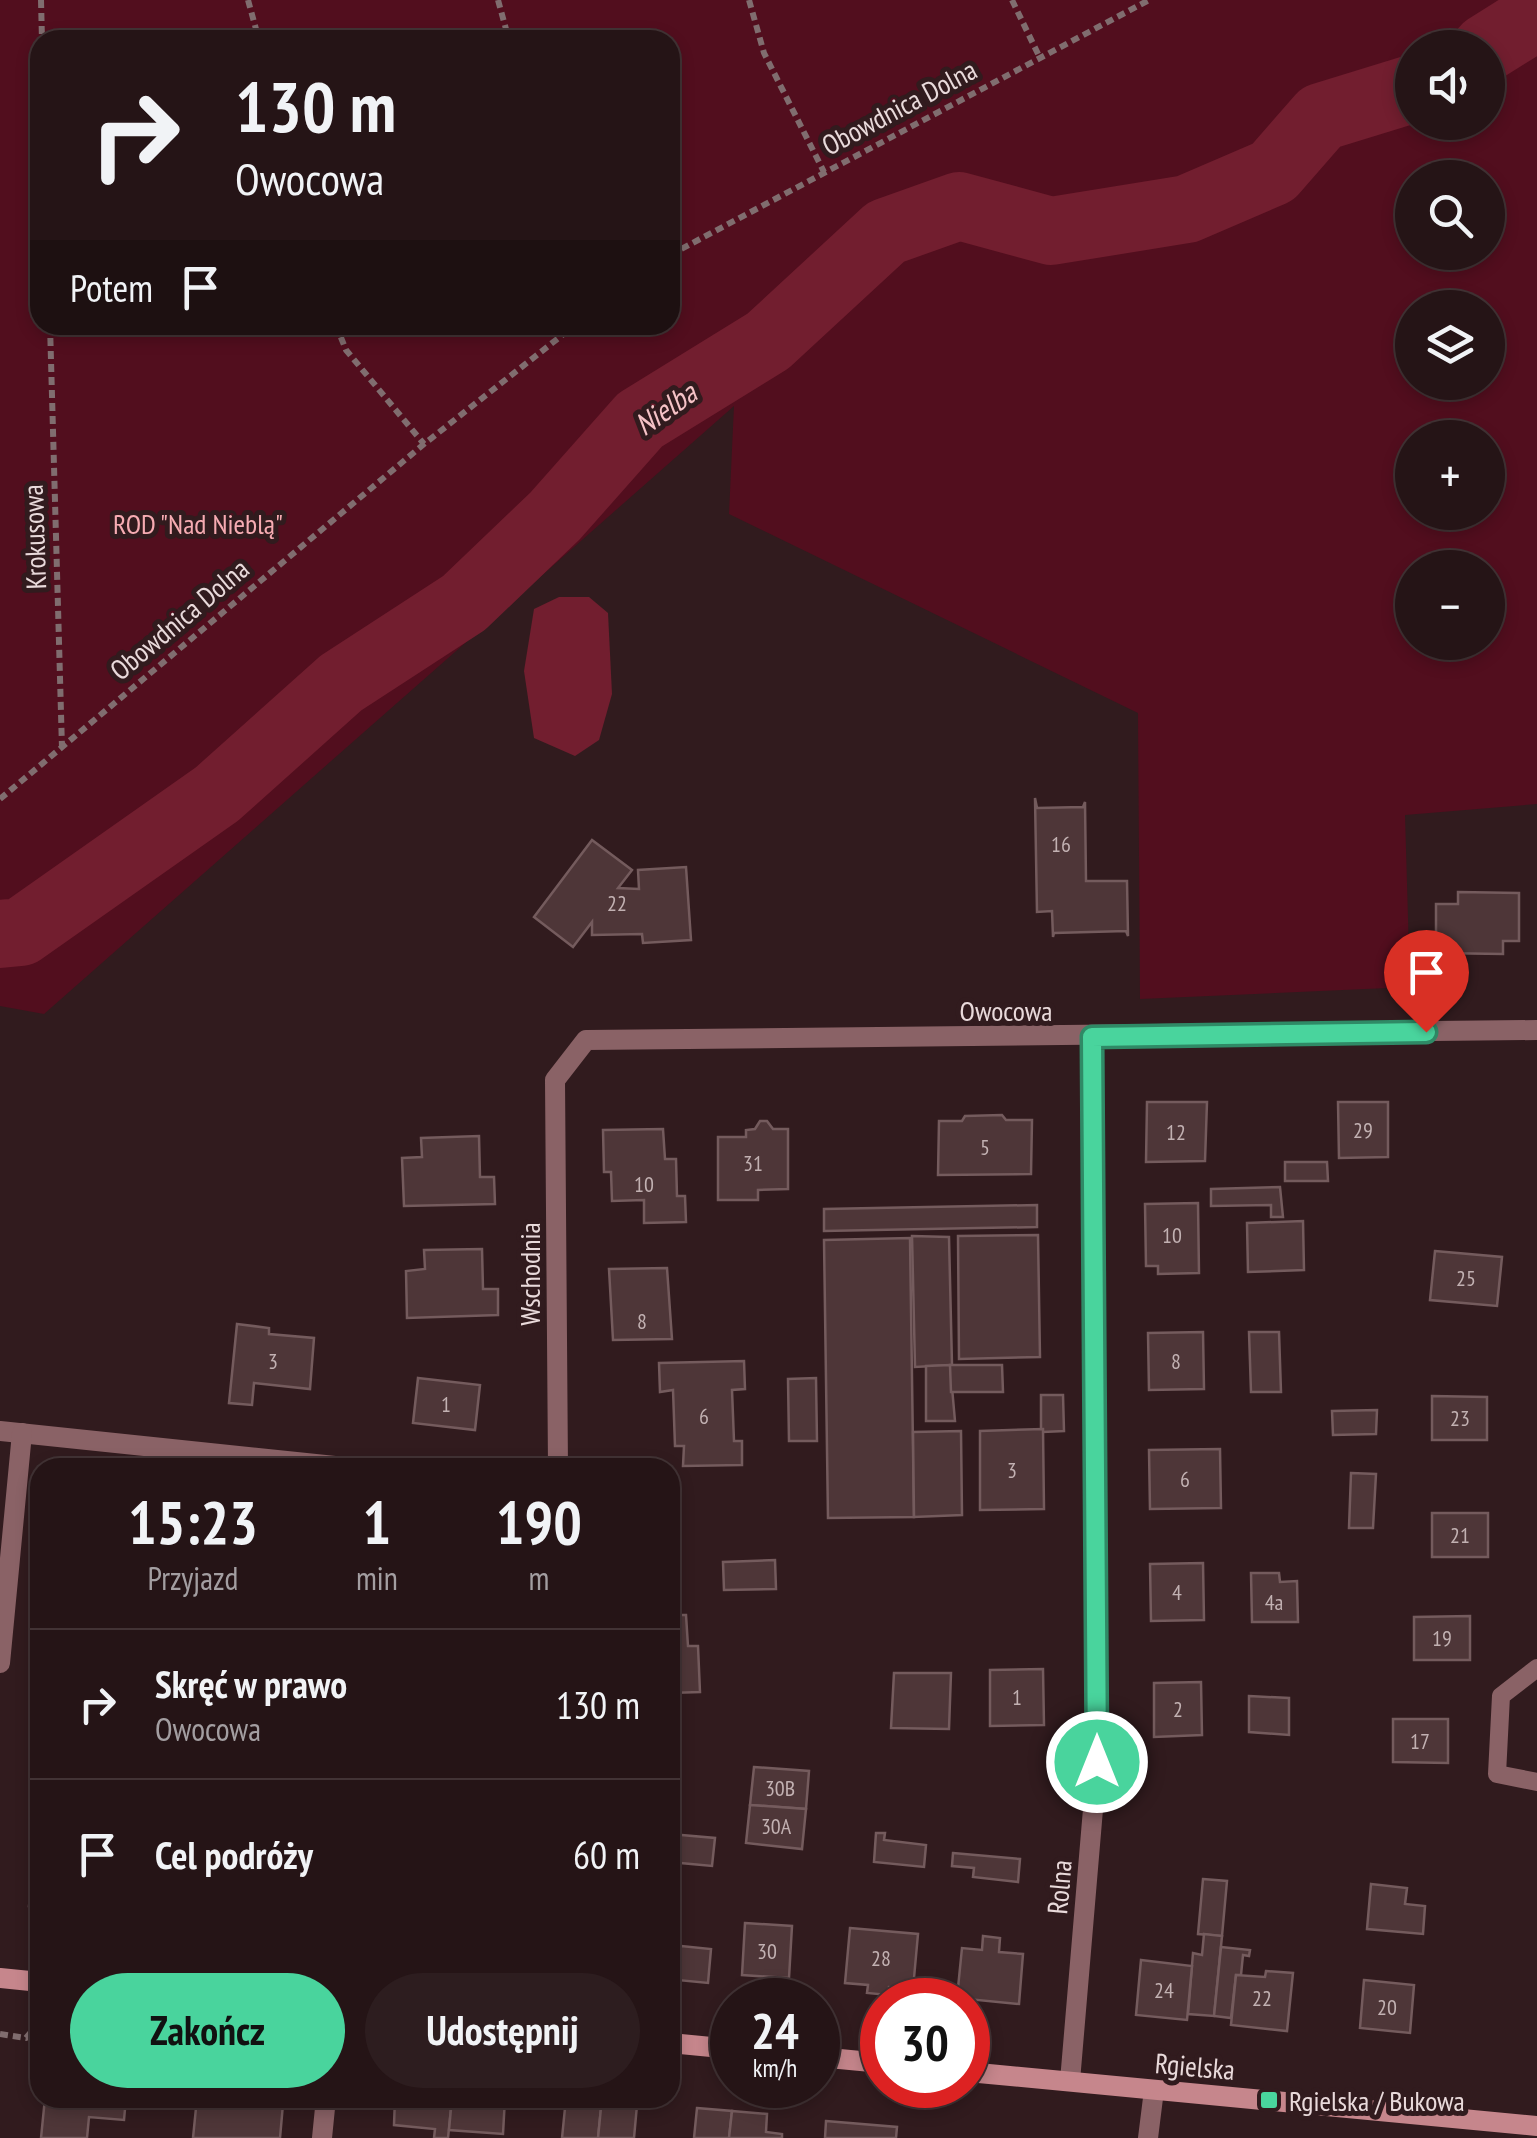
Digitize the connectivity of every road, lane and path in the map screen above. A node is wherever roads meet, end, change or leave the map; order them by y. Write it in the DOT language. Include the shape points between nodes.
graph roads {
  1 [pos="40,0"];
  2 [pos="248,0"];
  3 [pos="498,0"];
  4 [pos="749,0"];
  5 [pos="1012,0"];
  6 [pos="1149,0"];
  7 [pos="42,30"];
  8 [pos="256,30"];
  9 [pos="506,30"];
  10 [pos="1040,58"];
  11 [pos="824,172"];
  12 [pos="680,251"];
  13 [pos="50,335"];
  14 [pos="340,335"];
  15 [pos="561,335"];
  16 [pos="424,444"];
  17 [pos="62,748"];
  18 [pos="0,799"];
  19 [pos="1537,1030"];
  20 [pos="1092,1037"];
  21 [pos="555,1080"];
  22 [pos="0,1430"];
  23 [pos="22,1433"];
  24 [pos="259,1458"];
  25 [pos="558,1458"];
  26 [pos="0,1663"];
  27 [pos="1537,1668"];
  28 [pos="1537,1782"];
  29 [pos="0,1978"];
  30 [pos="30,1981"];
  31 [pos="30,2033"];
  32 [pos="0,2034"];
  33 [pos="680,2044"];
  34 [pos="710,2047"];
  35 [pos="990,2074"];
  36 [pos="1070,2082"];
  37 [pos="1154,2090"];
  38 [pos="325,2108"];
  39 [pos="1537,2126"];
  40 [pos="322,2138"];
  41 [pos="1148,2138"];
  1 -- 7 [label="path"];
  2 -- 8 [label="path"];
  3 -- 9 [label="path"];
  4 -- 11 [label="path" via="764,53"];
  5 -- 10 [label="path"];
  6 -- 10 [label="path, Obowdnica Dolna"];
  10 -- 11 [label="path, Obowdnica Dolna"];
  11 -- 12 [label="path, Obowdnica Dolna"];
  13 -- 17 [label="path, Krokusowa"];
  14 -- 16 [label="path"];
  15 -- 16 [label="path, Obowdnica Dolna"];
  16 -- 17 [label="path, Obowdnica Dolna"];
  17 -- 18 [label="path, Obowdnica Dolna"];
  19 -- 20 [label="street, Owocowa"];
  20 -- 21 [label="street, Owocowa" via="586,1040"];
  20 -- 36 [label="street, Rolna" via="1097,1762"];
  21 -- 25 [label="street, Wschodnia"];
  22 -- 23 [label="street"];
  23 -- 24 [label="street"];
  23 -- 26 [label="street"];
  27 -- 28 [label="lane" via="1501,1696 1497,1774"];
  29 -- 30 [label="street"];
  31 -- 32 [label="path"];
  33 -- 34 [label="street"];
  35 -- 36 [label="street, Rgielska"];
  36 -- 37 [label="street, Rgielska"];
  37 -- 39 [label="street, Rgielska"];
  37 -- 41 [label="street"];
  38 -- 40 [label="street"];
}
